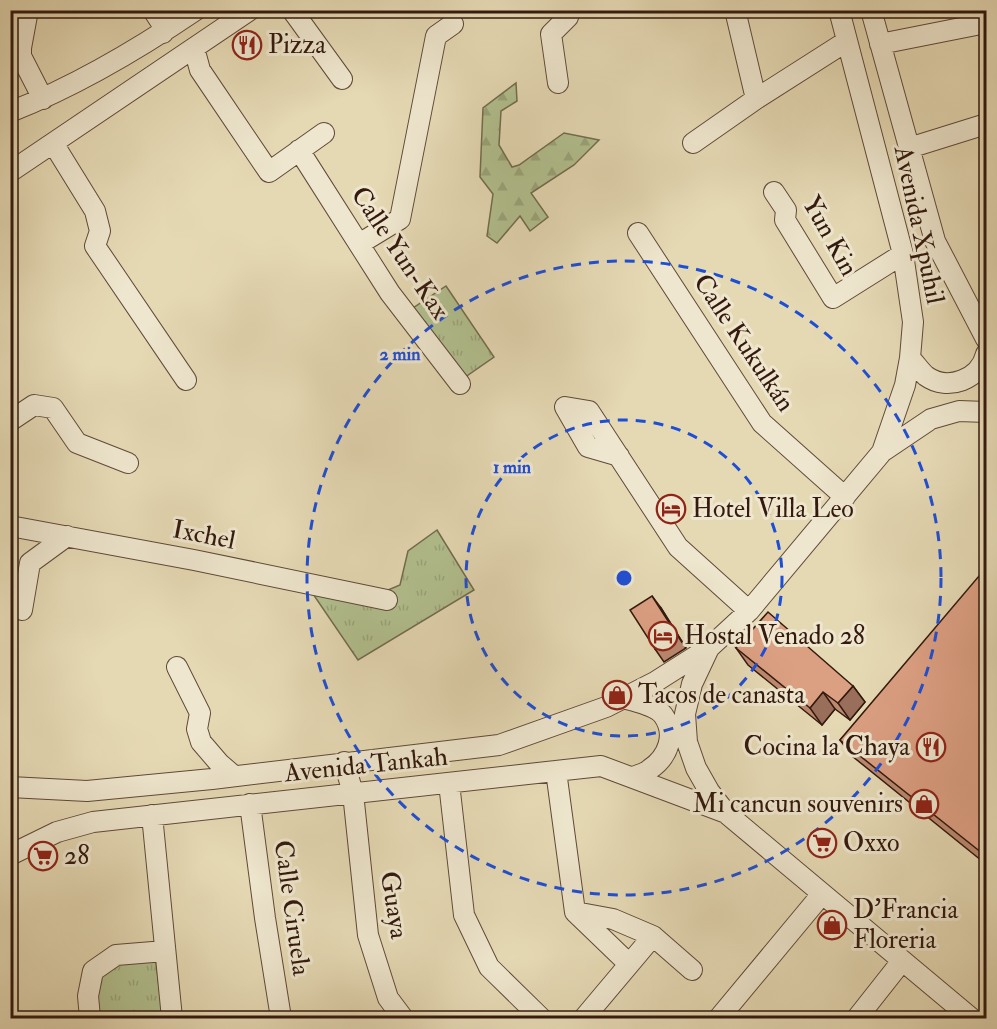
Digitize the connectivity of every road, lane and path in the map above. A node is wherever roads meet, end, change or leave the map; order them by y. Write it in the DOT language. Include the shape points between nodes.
graph roads {
  1 [pos="28,10"];
  2 [pos="153,10"];
  3 [pos="196,10"];
  4 [pos="250,10"];
  5 [pos="292,10"];
  6 [pos="570,10"];
  7 [pos="735,10"];
  8 [pos="839,10"];
  9 [pos="871,10"];
  10 [pos="987,23"];
  11 [pos="453,24"];
  12 [pos="163,33"];
  13 [pos="847,41"];
  14 [pos="880,44"];
  15 [pos="16,46"];
  16 [pos="194,48"];
  17 [pos="342,80"];
  18 [pos="558,83"];
  19 [pos="43,99"];
  20 [pos="756,99"];
  21 [pos="10,112"];
  22 [pos="987,124"];
  23 [pos="324,133"];
  24 [pos="53,143"];
  25 [pos="693,143"];
  26 [pos="909,148"];
  27 [pos="299,150"];
  28 [pos="10,172"];
  29 [pos="774,192"];
  30 [pos="638,233"];
  31 [pos="359,244"];
  32 [pos="903,254"];
  33 [pos="987,339"];
  34 [pos="987,354"];
  35 [pos="910,358"];
  36 [pos="186,380"];
  37 [pos="460,384"];
  38 [pos="987,412"];
  39 [pos="10,421"];
  40 [pos="882,452"];
  41 [pos="618,456"];
  42 [pos="128,463"];
  43 [pos="845,497"];
  44 [pos="10,526"];
  45 [pos="67,536"];
  46 [pos="387,600"];
  47 [pos="22,610"];
  48 [pos="749,611"];
  49 [pos="709,648"];
  50 [pos="177,667"];
  51 [pos="624,698"];
  52 [pos="344,762"];
  53 [pos="556,771"];
  54 [pos="234,776"];
  55 [pos="633,777"];
  56 [pos="449,783"];
  57 [pos="10,787"];
  58 [pos="353,794"];
  59 [pos="250,804"];
  60 [pos="726,813"];
  61 [pos="152,815"];
  62 [pos="12,852"];
  63 [pos="822,894"];
  64 [pos="575,912"];
  65 [pos="653,936"];
  66 [pos="165,951"];
  67 [pos="902,961"];
  68 [pos="629,964"];
  69 [pos="692,970"];
  70 [pos="536,1017"];
  71 [pos="90,1018"];
  72 [pos="172,1018"];
  73 [pos="281,1018"];
  74 [pos="403,1018"];
  75 [pos="584,1018"];
  76 [pos="719,1018"];
  77 [pos="857,1018"];
  78 [pos="971,1018"];
  1 -- 15 [label="street"];
  2 -- 12 [label="street"];
  3 -- 12 [label="street"];
  4 -- 16 [label="street"];
  5 -- 17 [label="street"];
  6 -- 18 [label="street" via="551,34"];
  7 -- 20 [label="street"];
  8 -- 13 [label="street, Avenida Xpuhil"];
  9 -- 14 [label="street, Avenida Xpuhil"];
  10 -- 14 [label="street"];
  11 -- 31 [label="street" via="436,36 400,219"];
  12 -- 19 [label="street"];
  13 -- 20 [label="street"];
  13 -- 32 [label="street, Avenida Xpuhil"];
  14 -- 26 [label="street, Avenida Xpuhil"];
  15 -- 19 [label="street"];
  16 -- 24 [label="street"];
  16 -- 27 [label="street" via="200,69 269,172"];
  19 -- 21 [label="street"];
  20 -- 25 [label="street"];
  22 -- 26 [label="street"];
  23 -- 27 [label="street"];
  24 -- 28 [label="street"];
  24 -- 36 [label="street" via="95,211 100,231 95,246"];
  26 -- 33 [label="street, Avenida Xpuhil" via="935,241"];
  27 -- 31 [label="street, Calle Yun-Kax"];
  29 -- 32 [label="street, Yun Kin" via="786,210 785,220 833,298"];
  30 -- 43 [label="street, Calle Kukulkán" via="762,423"];
  31 -- 37 [label="street, Calle Yun-Kax" via="390,293"];
  32 -- 35 [label="street, Avenida Xpuhil" via="913,322"];
  34 -- 35 [label="street" via="972,376 957,382 926,376"];
  35 -- 40 [label="street, Avenida Xpuhil"];
  38 -- 40 [label="street" via="959,411 931,419"];
  39 -- 42 [label="street" via="34,405 53,408 76,442"];
  40 -- 43 [label="street"];
  41 -- 48 [label="street" via="678,547"];
  43 -- 48 [label="street"];
  44 -- 45 [label="street, Ixchel"];
  45 -- 46 [label="street, Ixchel"];
  45 -- 47 [label="street" via="30,563"];
  48 -- 49 [label="street"];
  49 -- 51 [label="street, Avenida Tankah"];
  49 -- 60 [label="street" via="692,684 685,714 687,742 696,768"];
  50 -- 54 [label="street" via="200,713 197,729 201,742"];
  51 -- 52 [label="street, Avenida Tankah" via="499,744"];
  51 -- 55 [label="street" via="650,706 663,715 671,739 666,753 650,770"];
  52 -- 54 [label="street, Avenida Tankah"];
  52 -- 58 [label="street, Guaya"];
  53 -- 55 [label="street, Avenida Tankah" via="601,766"];
  53 -- 56 [label="street, Avenida Tankah"];
  53 -- 64 [label="street"];
  54 -- 57 [label="street, Avenida Tankah" via="87,790"];
  55 -- 60 [label="street, Avenida Tankah"];
  56 -- 58 [label="street, Avenida Tankah"];
  56 -- 70 [label="street" via="464,915 489,967"];
  58 -- 59 [label="street, Avenida Tankah"];
  58 -- 74 [label="street, Guaya" via="368,935 388,998"];
  59 -- 61 [label="street, Avenida Tankah"];
  59 -- 73 [label="street, Calle Ciruela"];
  60 -- 63 [label="street"];
  61 -- 62 [label="street, Avenida Tankah" via="93,822 57,832"];
  61 -- 66 [label="street"];
  63 -- 67 [label="street"];
  63 -- 76 [label="street"];
  64 -- 65 [label="street" via="613,919"];
  64 -- 68 [label="street"];
  65 -- 68 [label="street"];
  65 -- 69 [label="street"];
  66 -- 71 [label="street" via="116,955 93,971 88,996"];
  66 -- 72 [label="street"];
  67 -- 77 [label="street"];
  67 -- 78 [label="street"];
  68 -- 75 [label="street"];
}
